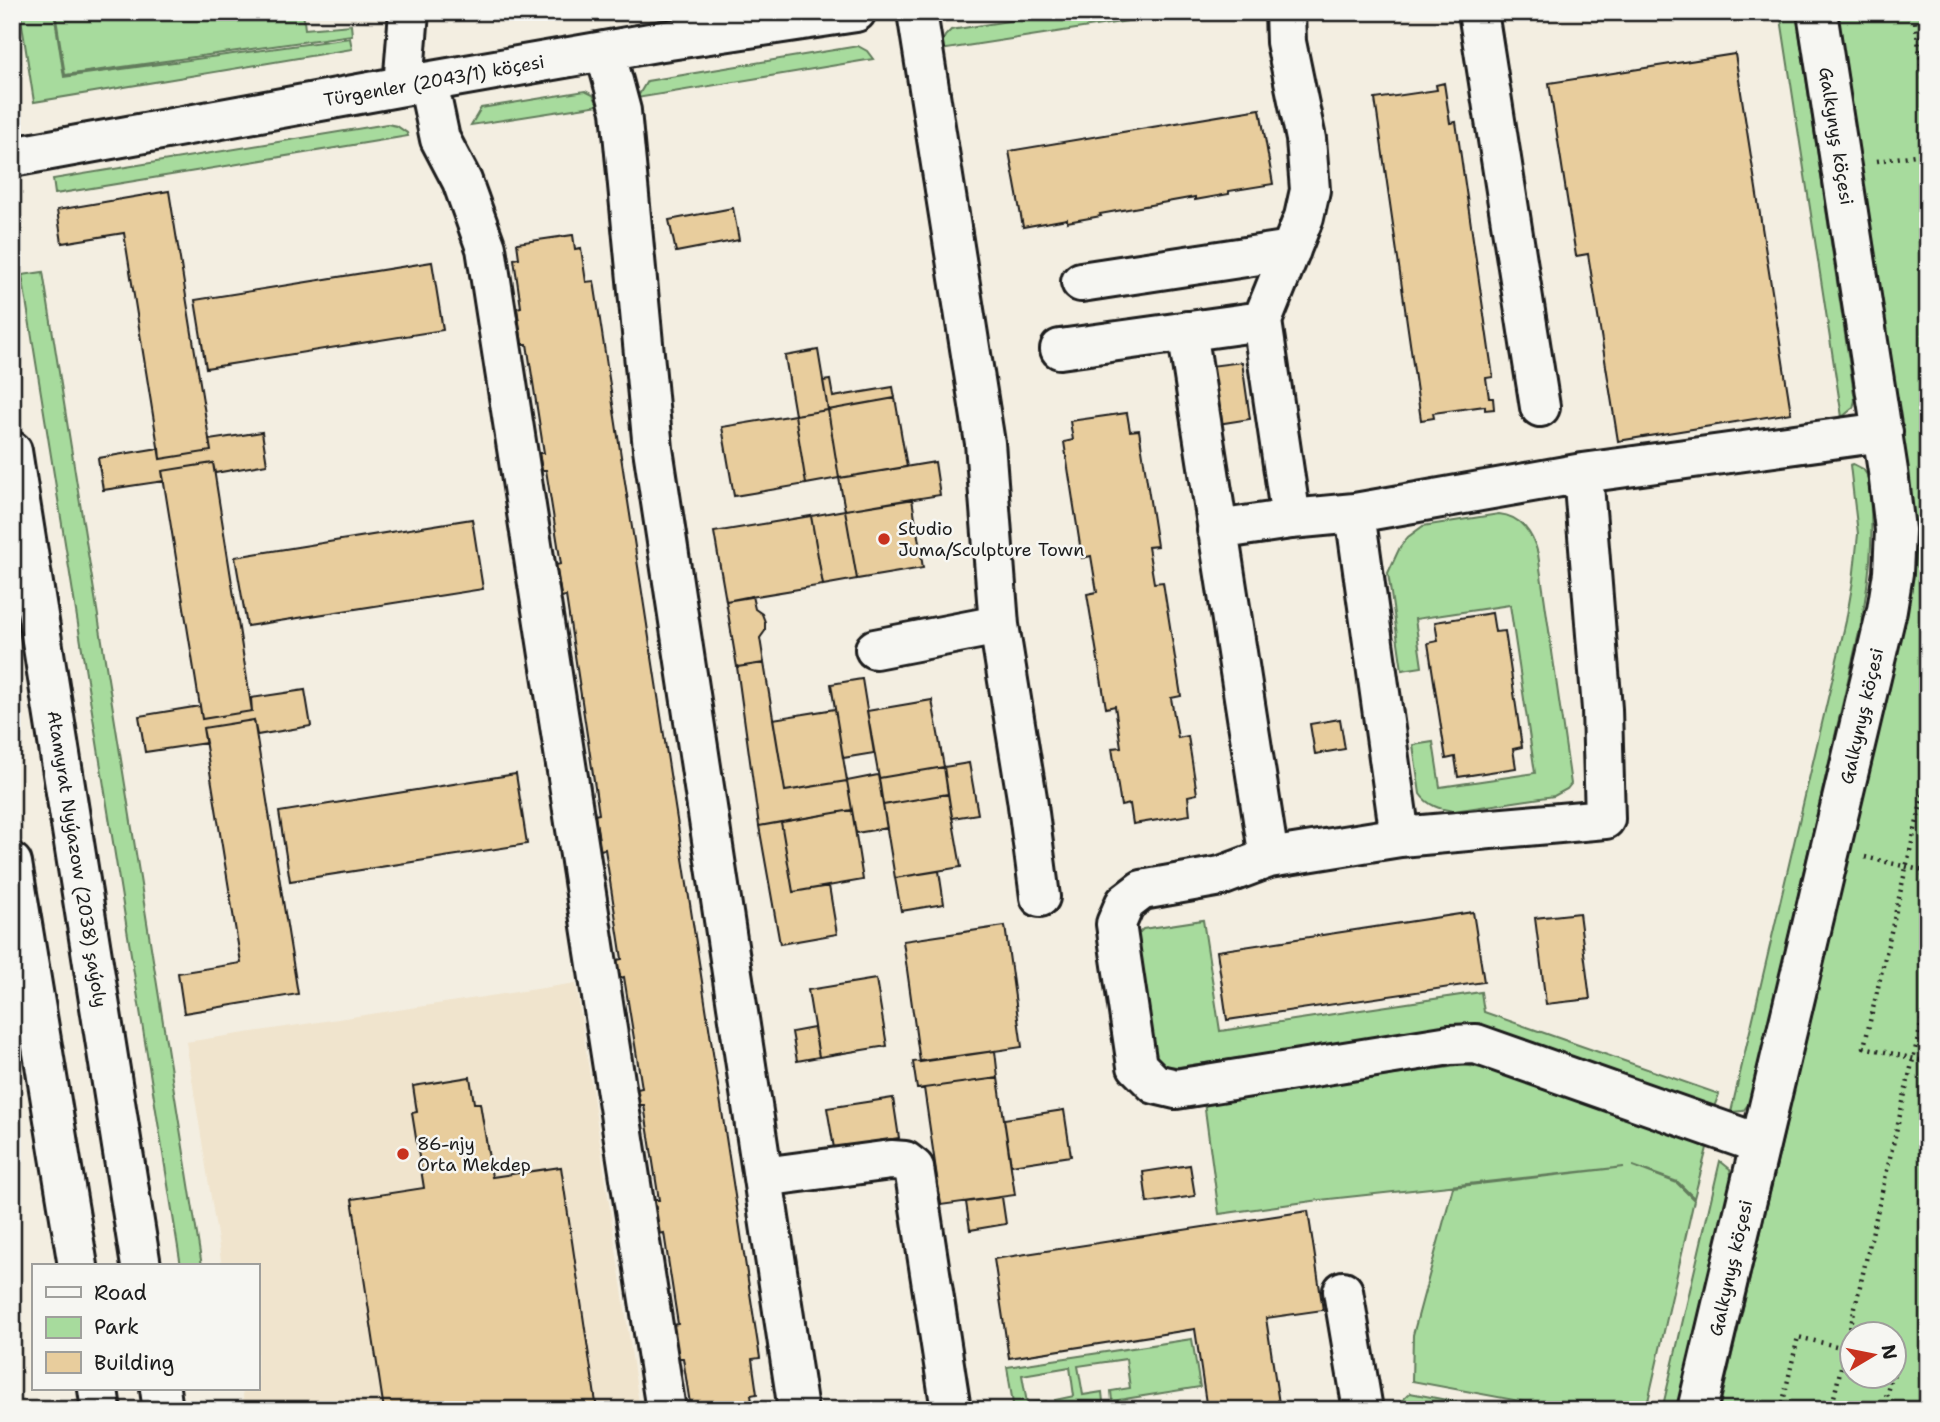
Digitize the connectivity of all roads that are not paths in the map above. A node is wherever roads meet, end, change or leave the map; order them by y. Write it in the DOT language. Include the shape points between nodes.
graph roads {
  1 [pos="409,12"];
  2 [pos="856,12"];
  3 [pos="917,12"];
  4 [pos="1285,12"];
  5 [pos="1478,12"];
  6 [pos="1817,12"];
  7 [pos="654,27"];
  8 [pos="606,51"];
  9 [pos="416,84"];
  10 [pos="12,157"];
  11 [pos="1291,250"];
  12 [pos="1081,282"];
  13 [pos="1262,321"];
  14 [pos="1187,331"];
  15 [pos="1060,349"];
  16 [pos="1540,407"];
  17 [pos="1883,432"];
  18 [pos="12,451"];
  19 [pos="1583,473"];
  20 [pos="1355,513"];
  21 [pos="1291,519"];
  22 [pos="1217,530"];
  23 [pos="999,625"];
  24 [pos="876,649"];
  25 [pos="1400,838"];
  26 [pos="1269,858"];
  27 [pos="12,863"];
  28 [pos="1040,897"];
  29 [pos="16,912"];
  30 [pos="1760,1143"];
  31 [pos="763,1177"];
  32 [pos="78,1264"];
  33 [pos="141,1264"];
  34 [pos="1343,1291"];
  35 [pos="97,1390"];
  36 [pos="160,1390"];
  37 [pos="101,1410"];
  38 [pos="163,1410"];
  39 [pos="666,1410"];
  40 [pos="798,1410"];
  41 [pos="951,1410"];
  42 [pos="1363,1410"];
  43 [pos="1697,1410"];
  1 -- 9 [label="street"];
  2 -- 7 [label="street, Türgenler (2043/1) köçesi"];
  3 -- 23 [label="street" via="985,443"];
  4 -- 11 [label="street" via="1310,190"];
  5 -- 16 [label="street"];
  6 -- 17 [label="street, Galkynyş köçesi"];
  7 -- 8 [label="street, Türgenler (2043/1) köçesi"];
  8 -- 9 [label="street, Türgenler (2043/1) köçesi"];
  8 -- 31 [label="street" via="621,111 653,449"];
  9 -- 10 [label="street, Türgenler (2043/1) köçesi"];
  9 -- 39 [label="street" via="462,181 486,247"];
  11 -- 12 [label="street"];
  11 -- 13 [label="street"];
  13 -- 14 [label="street"];
  13 -- 21 [label="street"];
  14 -- 15 [label="street"];
  14 -- 22 [label="street"];
  17 -- 19 [label="street"];
  17 -- 30 [label="street, Galkynyş köçesi" via="1895,530 1887,610"];
  18 -- 33 [label="street, Atamyrat Nyýazow (2038) şaýoly"];
  19 -- 20 [label="street"];
  19 -- 25 [label="street" via="1602,709 1605,819"];
  20 -- 21 [label="street"];
  20 -- 25 [label="street"];
  21 -- 22 [label="street"];
  22 -- 26 [label="street"];
  23 -- 24 [label="street"];
  23 -- 28 [label="street"];
  25 -- 26 [label="street"];
  26 -- 30 [label="street" via="1221,876 1142,890 1125,903 1116,924 1137,1066 1155,1084 1176,1089 1476,1044"];
  27 -- 29 [label="street"];
  29 -- 32 [label="street"];
  30 -- 43 [label="street, Galkynyş köçesi"];
  31 -- 40 [label="street"];
  31 -- 41 [label="street" via="891,1160 905,1161 914,1168"];
  34 -- 42 [label="street"];
  35 -- 37 [label="street"];
  36 -- 38 [label="street"];
}
